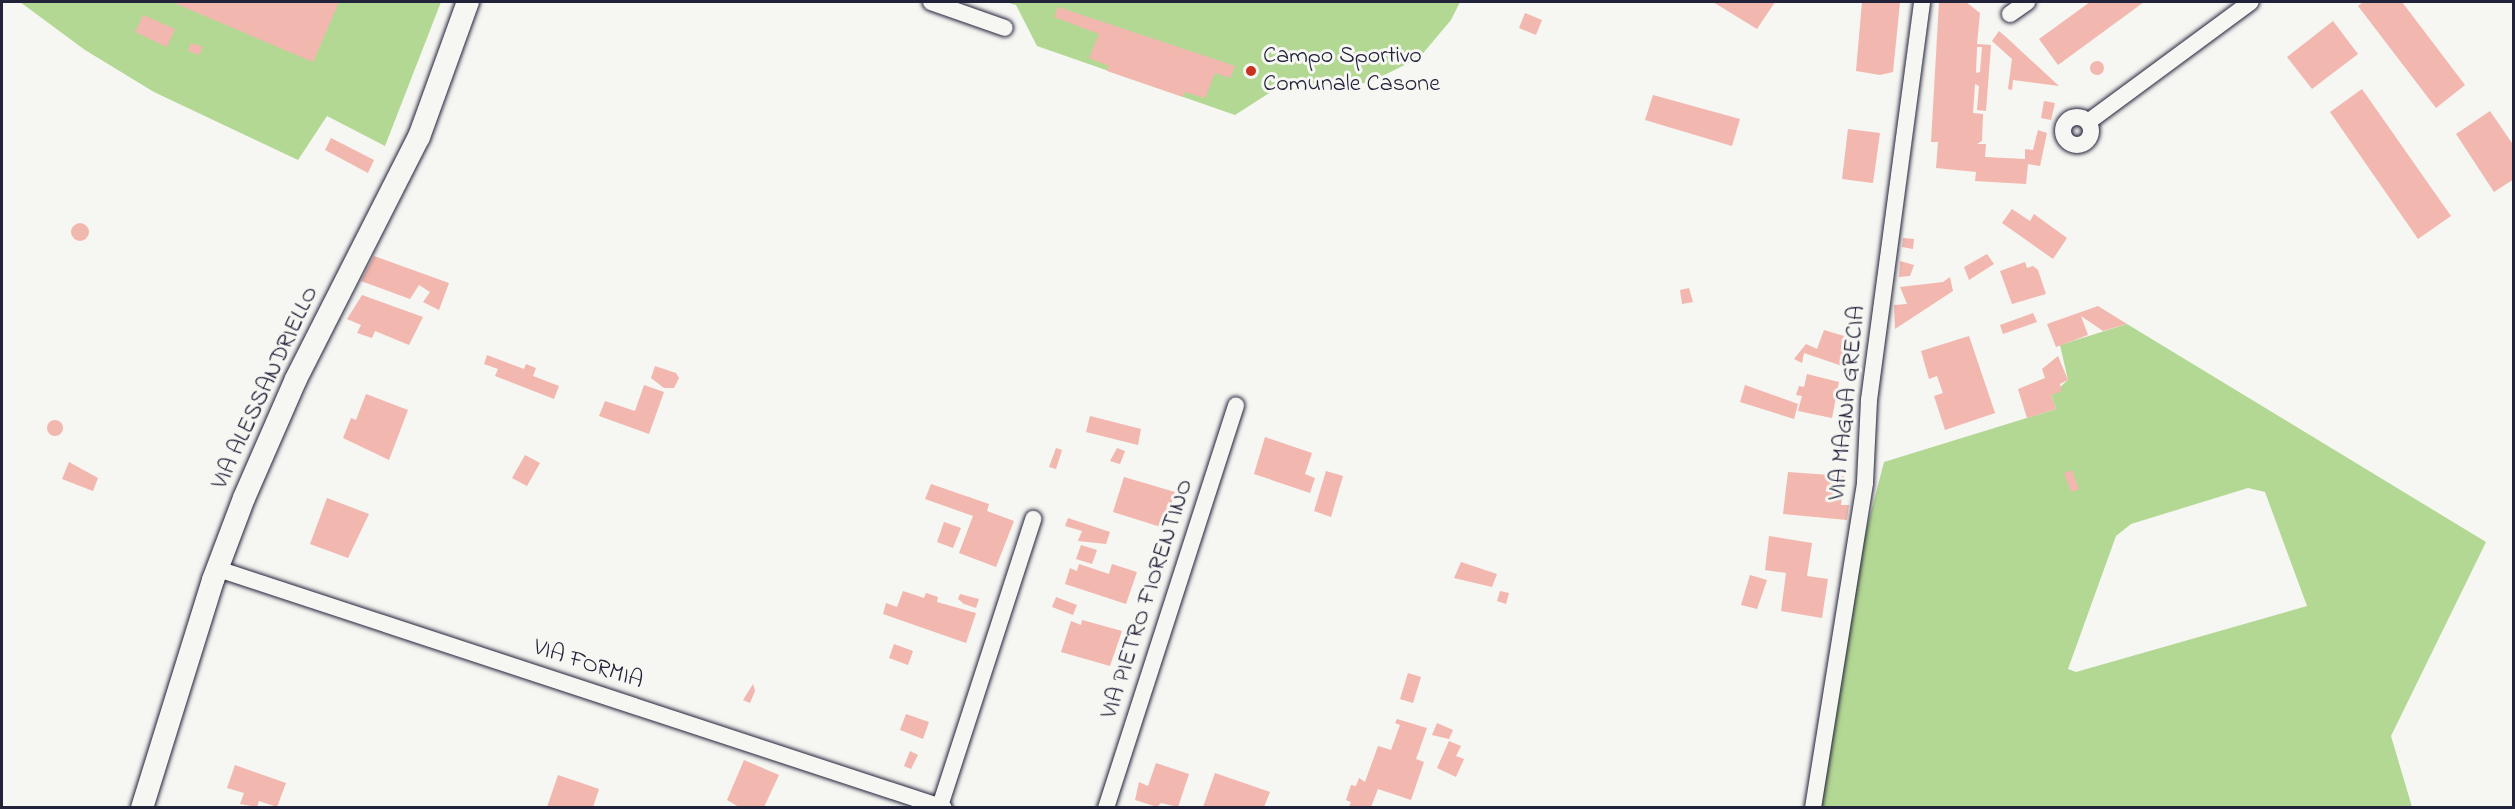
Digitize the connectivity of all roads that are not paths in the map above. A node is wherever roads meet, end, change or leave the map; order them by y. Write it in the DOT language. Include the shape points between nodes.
graph roads {
  1 [pos="468,2"];
  2 [pos="931,2"];
  3 [pos="1922,2"];
  4 [pos="2027,2"];
  5 [pos="2251,2"];
  6 [pos="2010,14"];
  7 [pos="1005,28"];
  8 [pos="2088,122"];
  9 [pos="1236,405"];
  10 [pos="1033,519"];
  11 [pos="218,568"];
  12 [pos="142,807"];
  13 [pos="942,807"];
  14 [pos="1106,807"];
  15 [pos="1813,807"];
  1 -- 11 [label="street, VIA ALESSANDRIELLO" via="419,136 272,431"];
  2 -- 7 [label="street"];
  3 -- 15 [label="street, VIA MAGNA GRECIA" via="1869,400 1865,482"];
  4 -- 6 [label="street"];
  5 -- 8 [label="street"];
  9 -- 14 [label="street, VIA PIETRO FIORENTINO"];
  10 -- 13 [label="street"];
  11 -- 12 [label="street, VIA ALESSANDRIELLO"];
  11 -- 13 [label="street, VIA FORMIA"];
}
